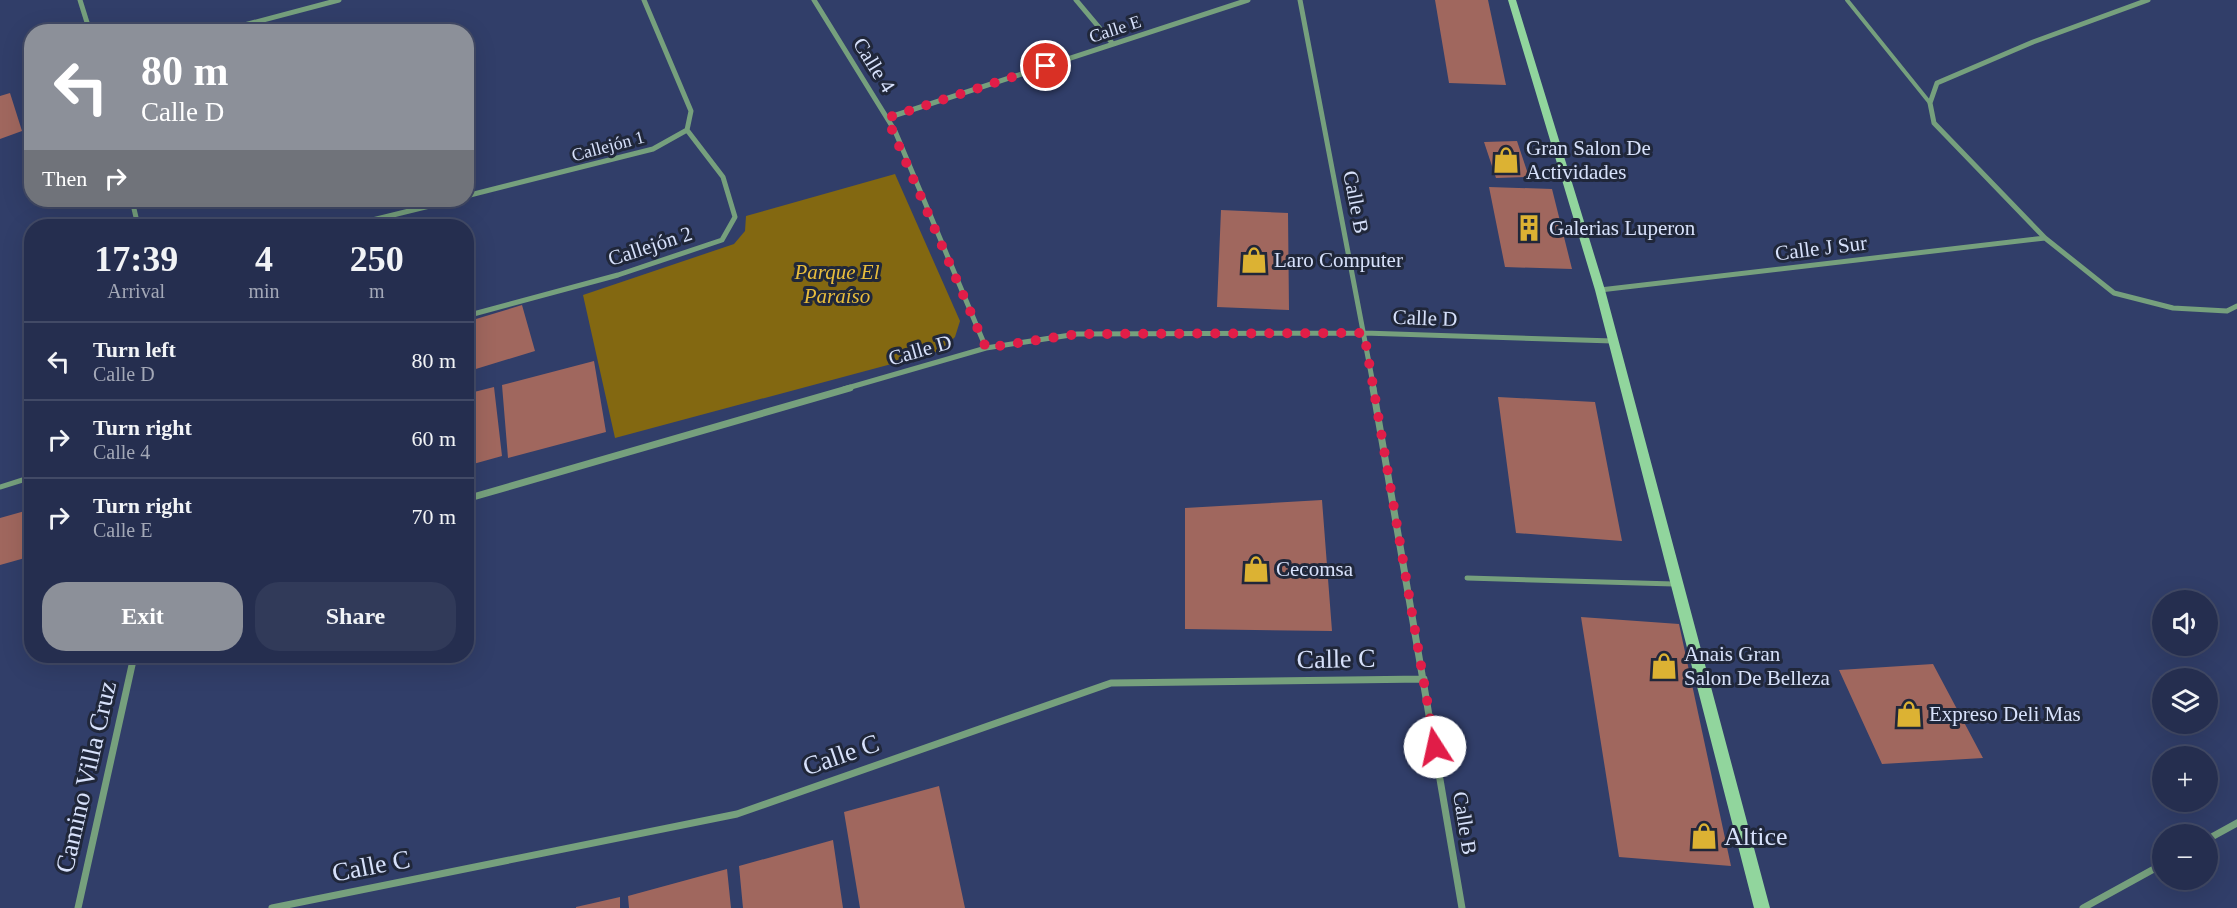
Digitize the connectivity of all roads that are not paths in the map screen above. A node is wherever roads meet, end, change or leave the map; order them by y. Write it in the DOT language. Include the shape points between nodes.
graph roads {
  1 [pos="80,0"];
  2 [pos="339,0"];
  3 [pos="644,0"];
  4 [pos="814,0"];
  5 [pos="1076,0"];
  6 [pos="1248,0"];
  7 [pos="1300,0"];
  8 [pos="1512,0"];
  9 [pos="1847,0"];
  10 [pos="2148,0"];
  11 [pos="88,24"];
  12 [pos="248,24"];
  13 [pos="1113,44"];
  14 [pos="1930,103"];
  15 [pos="887,118"];
  16 [pos="687,130"];
  17 [pos="474,194"];
  18 [pos="425,207"];
  19 [pos="377,219"];
  20 [pos="2045,238"];
  21 [pos="1600,291"];
  22 [pos="2237,306"];
  23 [pos="474,314"];
  24 [pos="1364,333"];
  25 [pos="1613,341"];
  26 [pos="986,348"];
  27 [pos="24,480"];
  28 [pos="0,487"];
  29 [pos="474,497"];
  30 [pos="1467,578"];
  31 [pos="1677,584"];
  32 [pos="132,663"];
  33 [pos="1424,679"];
  34 [pos="2237,823"];
  35 [pos="2218,833"];
  36 [pos="2152,870"];
  37 [pos="78,908"];
  38 [pos="272,908"];
  39 [pos="1462,908"];
  40 [pos="1762,908"];
  41 [pos="2083,908"];
  1 -- 11 [label="street"];
  2 -- 12 [label="street"];
  3 -- 16 [label="street" via="691,111"];
  4 -- 15 [label="street, Calle 4"];
  5 -- 13 [label="street"];
  6 -- 13 [label="street, Calle E"];
  7 -- 24 [label="street, Calle B"];
  8 -- 21 [label="main road"];
  9 -- 14 [label="lane"];
  10 -- 14 [label="street" via="2033,42 1937,83"];
  13 -- 15 [label="street, Calle E"];
  14 -- 20 [label="street" via="1934,123"];
  15 -- 26 [label="street, Calle 4"];
  16 -- 17 [label="street, Callejón 1" via="652,149"];
  16 -- 23 [label="street, Callejón 2" via="723,177 735,217 722,240 618,275"];
  18 -- 19 [label="street"];
  20 -- 21 [label="street, Calle J Sur"];
  20 -- 22 [label="street" via="2114,292 2174,308 2227,311"];
  21 -- 25 [label="main road"];
  24 -- 25 [label="street, Calle D"];
  24 -- 26 [label="street, Calle D" via="1077,334"];
  24 -- 33 [label="street, Calle B"];
  25 -- 31 [label="main road"];
  26 -- 29 [label="street, Calle D"];
  27 -- 28 [label="lane"];
  30 -- 31 [label="lane"];
  31 -- 40 [label="main road"];
  32 -- 37 [label="street, Camino Villa Cruz"];
  33 -- 38 [label="street, Calle C" via="1111,683 737,814"];
  33 -- 39 [label="street, Calle B"];
  34 -- 35 [label="street"];
  36 -- 41 [label="street"];
}
